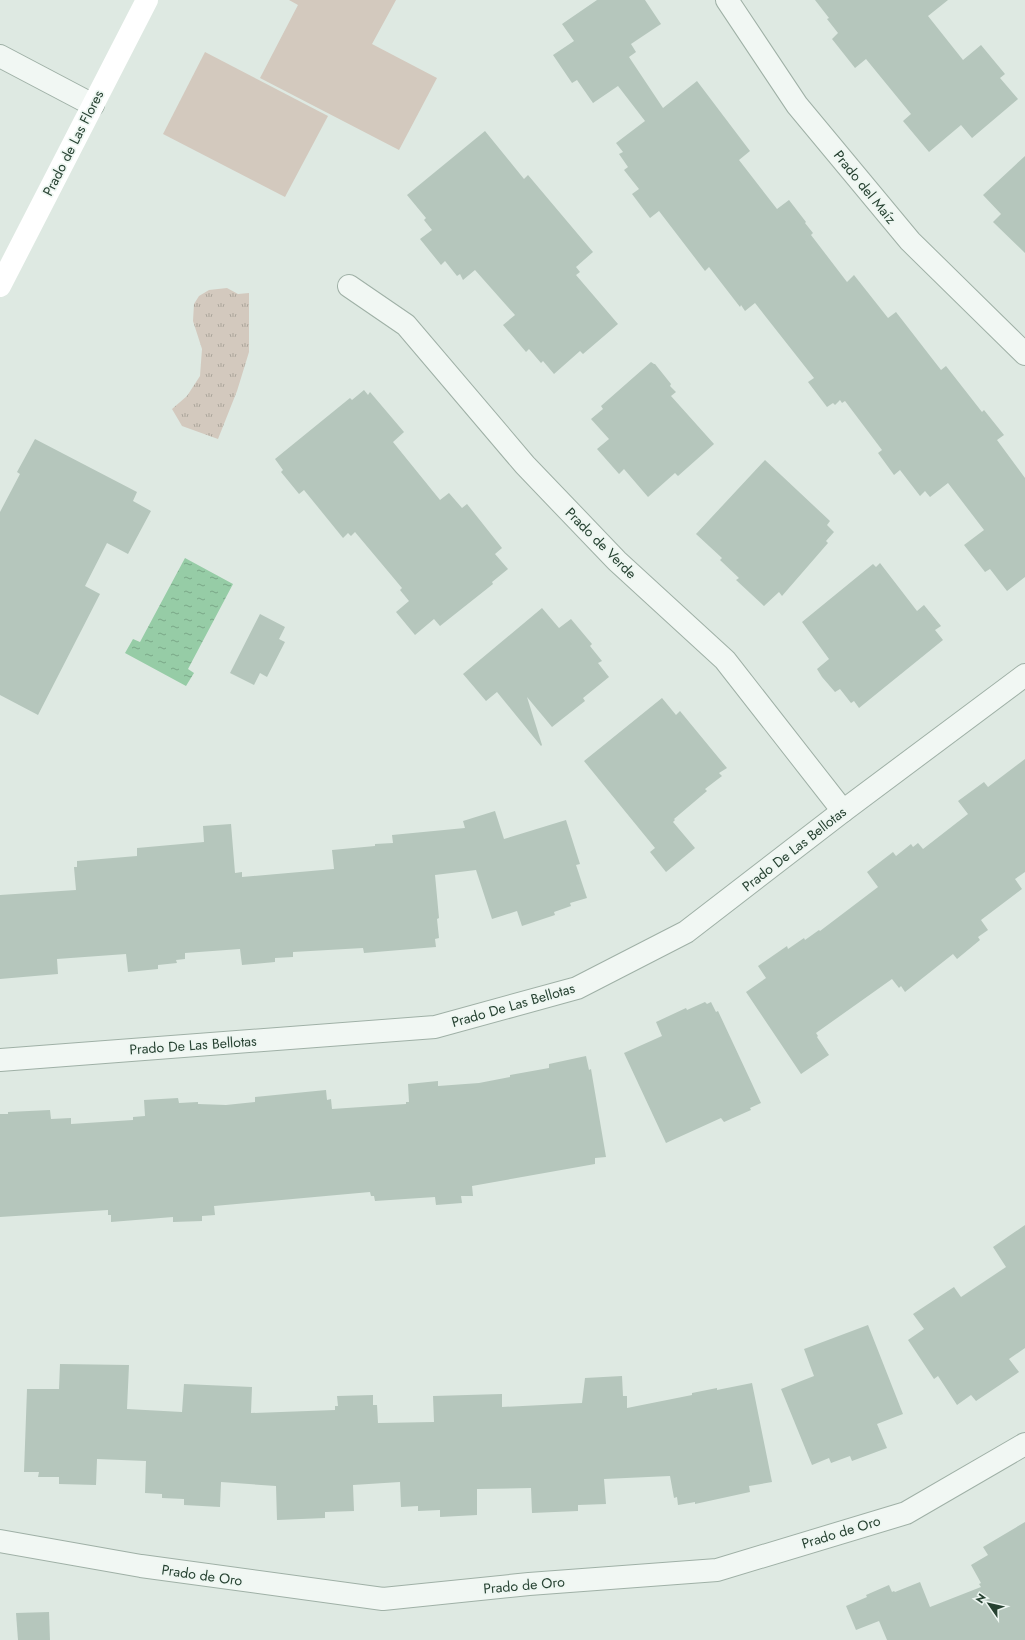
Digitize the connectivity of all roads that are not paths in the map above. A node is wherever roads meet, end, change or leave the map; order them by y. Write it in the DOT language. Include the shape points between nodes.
graph roads {
  1 [pos="147,0"];
  2 [pos="727,0"];
  3 [pos="0,56"];
  4 [pos="93,105"];
  5 [pos="0,286"];
  6 [pos="349,286"];
  7 [pos="1025,354"];
  8 [pos="1025,675"];
  9 [pos="843,811"];
  10 [pos="0,1060"];
  11 [pos="1025,1444"];
  12 [pos="0,1541"];
  1 -- 4 [label="street, Prado de Las Flores"];
  2 -- 7 [label="street, Prado del Maíz" via="797,105 910,241"];
  3 -- 4 [label="street"];
  4 -- 5 [label="street, Prado de Las Flores"];
  6 -- 9 [label="street, Prado de Verde" via="406,325 525,465 617,561 724,660"];
  8 -- 9 [label="street, Prado De Las Bellotas"];
  9 -- 10 [label="street, Prado De Las Bellotas" via="686,932 577,988 435,1027"];
  11 -- 12 [label="street, Prado de Oro" via="906,1513 717,1570 529,1584 383,1599 140,1566"];
}
